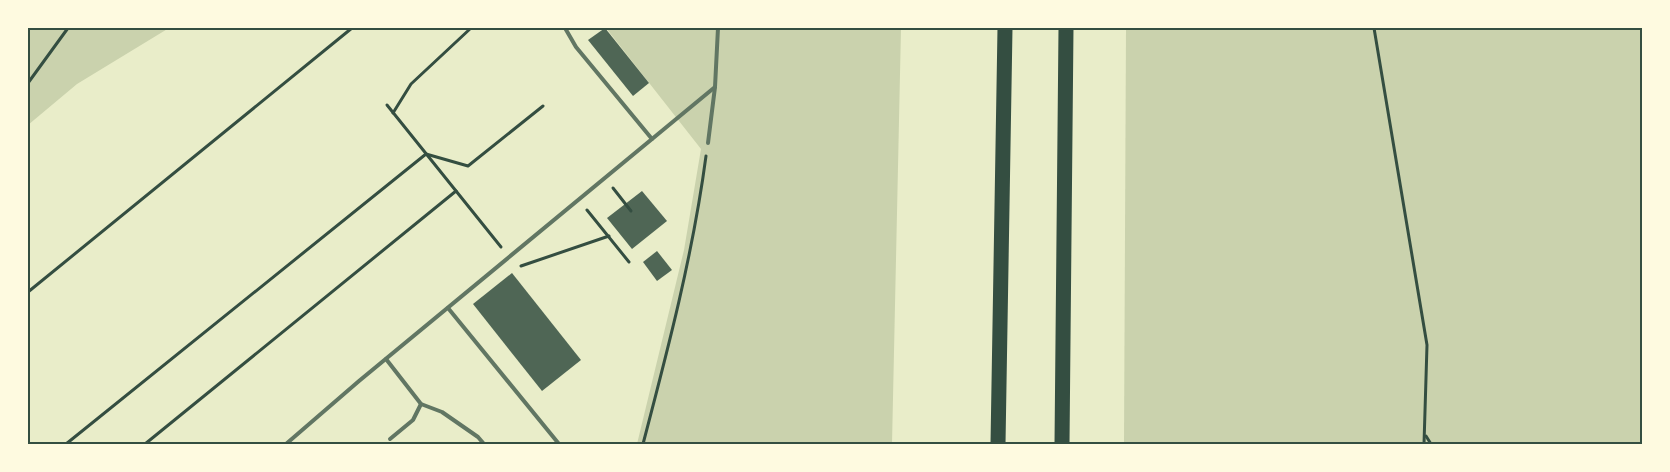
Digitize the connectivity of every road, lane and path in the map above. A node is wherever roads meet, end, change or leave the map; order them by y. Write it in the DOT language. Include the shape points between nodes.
graph roads {
  1 [pos="68,28"];
  2 [pos="352,28"];
  3 [pos="470,28"];
  4 [pos="565,28"];
  5 [pos="718,28"];
  6 [pos="1005,28"];
  7 [pos="1066,28"];
  8 [pos="1374,28"];
  9 [pos="28,83"];
  10 [pos="715,87"];
  11 [pos="387,105"];
  12 [pos="543,106"];
  13 [pos="392,113"];
  14 [pos="652,139"];
  15 [pos="708,143"];
  16 [pos="426,154"];
  17 [pos="605,178"];
  18 [pos="456,191"];
  19 [pos="579,200"];
  20 [pos="631,211"];
  21 [pos="609,236"];
  22 [pos="509,257"];
  23 [pos="629,262"];
  24 [pos="28,292"];
  25 [pos="448,308"];
  26 [pos="386,359"];
  27 [pos="421,404"];
  28 [pos="1426,435"];
  29 [pos="390,439"];
  30 [pos="66,444"];
  31 [pos="145,444"];
  32 [pos="286,444"];
  33 [pos="484,444"];
  34 [pos="559,444"];
  35 [pos="643,444"];
  36 [pos="998,444"];
  37 [pos="1062,444"];
  38 [pos="1424,444"];
  39 [pos="1431,444"];
  1 -- 9 [label="path"];
  2 -- 24 [label="path"];
  3 -- 13 [label="path" via="411,84"];
  4 -- 14 [label="lane" via="576,47"];
  5 -- 10 [label="lane"];
  6 -- 36 [label="highway"];
  7 -- 37 [label="highway"];
  8 -- 28 [label="path" via="1428,345"];
  10 -- 14 [label="lane"];
  10 -- 15 [label="lane"];
  11 -- 13 [label="path"];
  12 -- 16 [label="path" via="468,166"];
  13 -- 16 [label="path"];
  14 -- 17 [label="lane"];
  15 -- 35 [label="path" via="698,215 676,318"];
  16 -- 18 [label="path"];
  16 -- 30 [label="path"];
  17 -- 19 [label="lane"];
  17 -- 20 [label="path"];
  18 -- 22 [label="path"];
  18 -- 31 [label="path"];
  19 -- 21 [label="path"];
  19 -- 22 [label="lane"];
  21 -- 22 [label="path" via="520,267"];
  21 -- 23 [label="path"];
  22 -- 25 [label="lane"];
  25 -- 26 [label="lane"];
  25 -- 34 [label="lane"];
  26 -- 27 [label="lane"];
  26 -- 32 [label="lane"];
  27 -- 29 [label="lane" via="413,420"];
  27 -- 33 [label="lane" via="442,412"];
  28 -- 38 [label="path"];
  28 -- 39 [label="path"];
}
